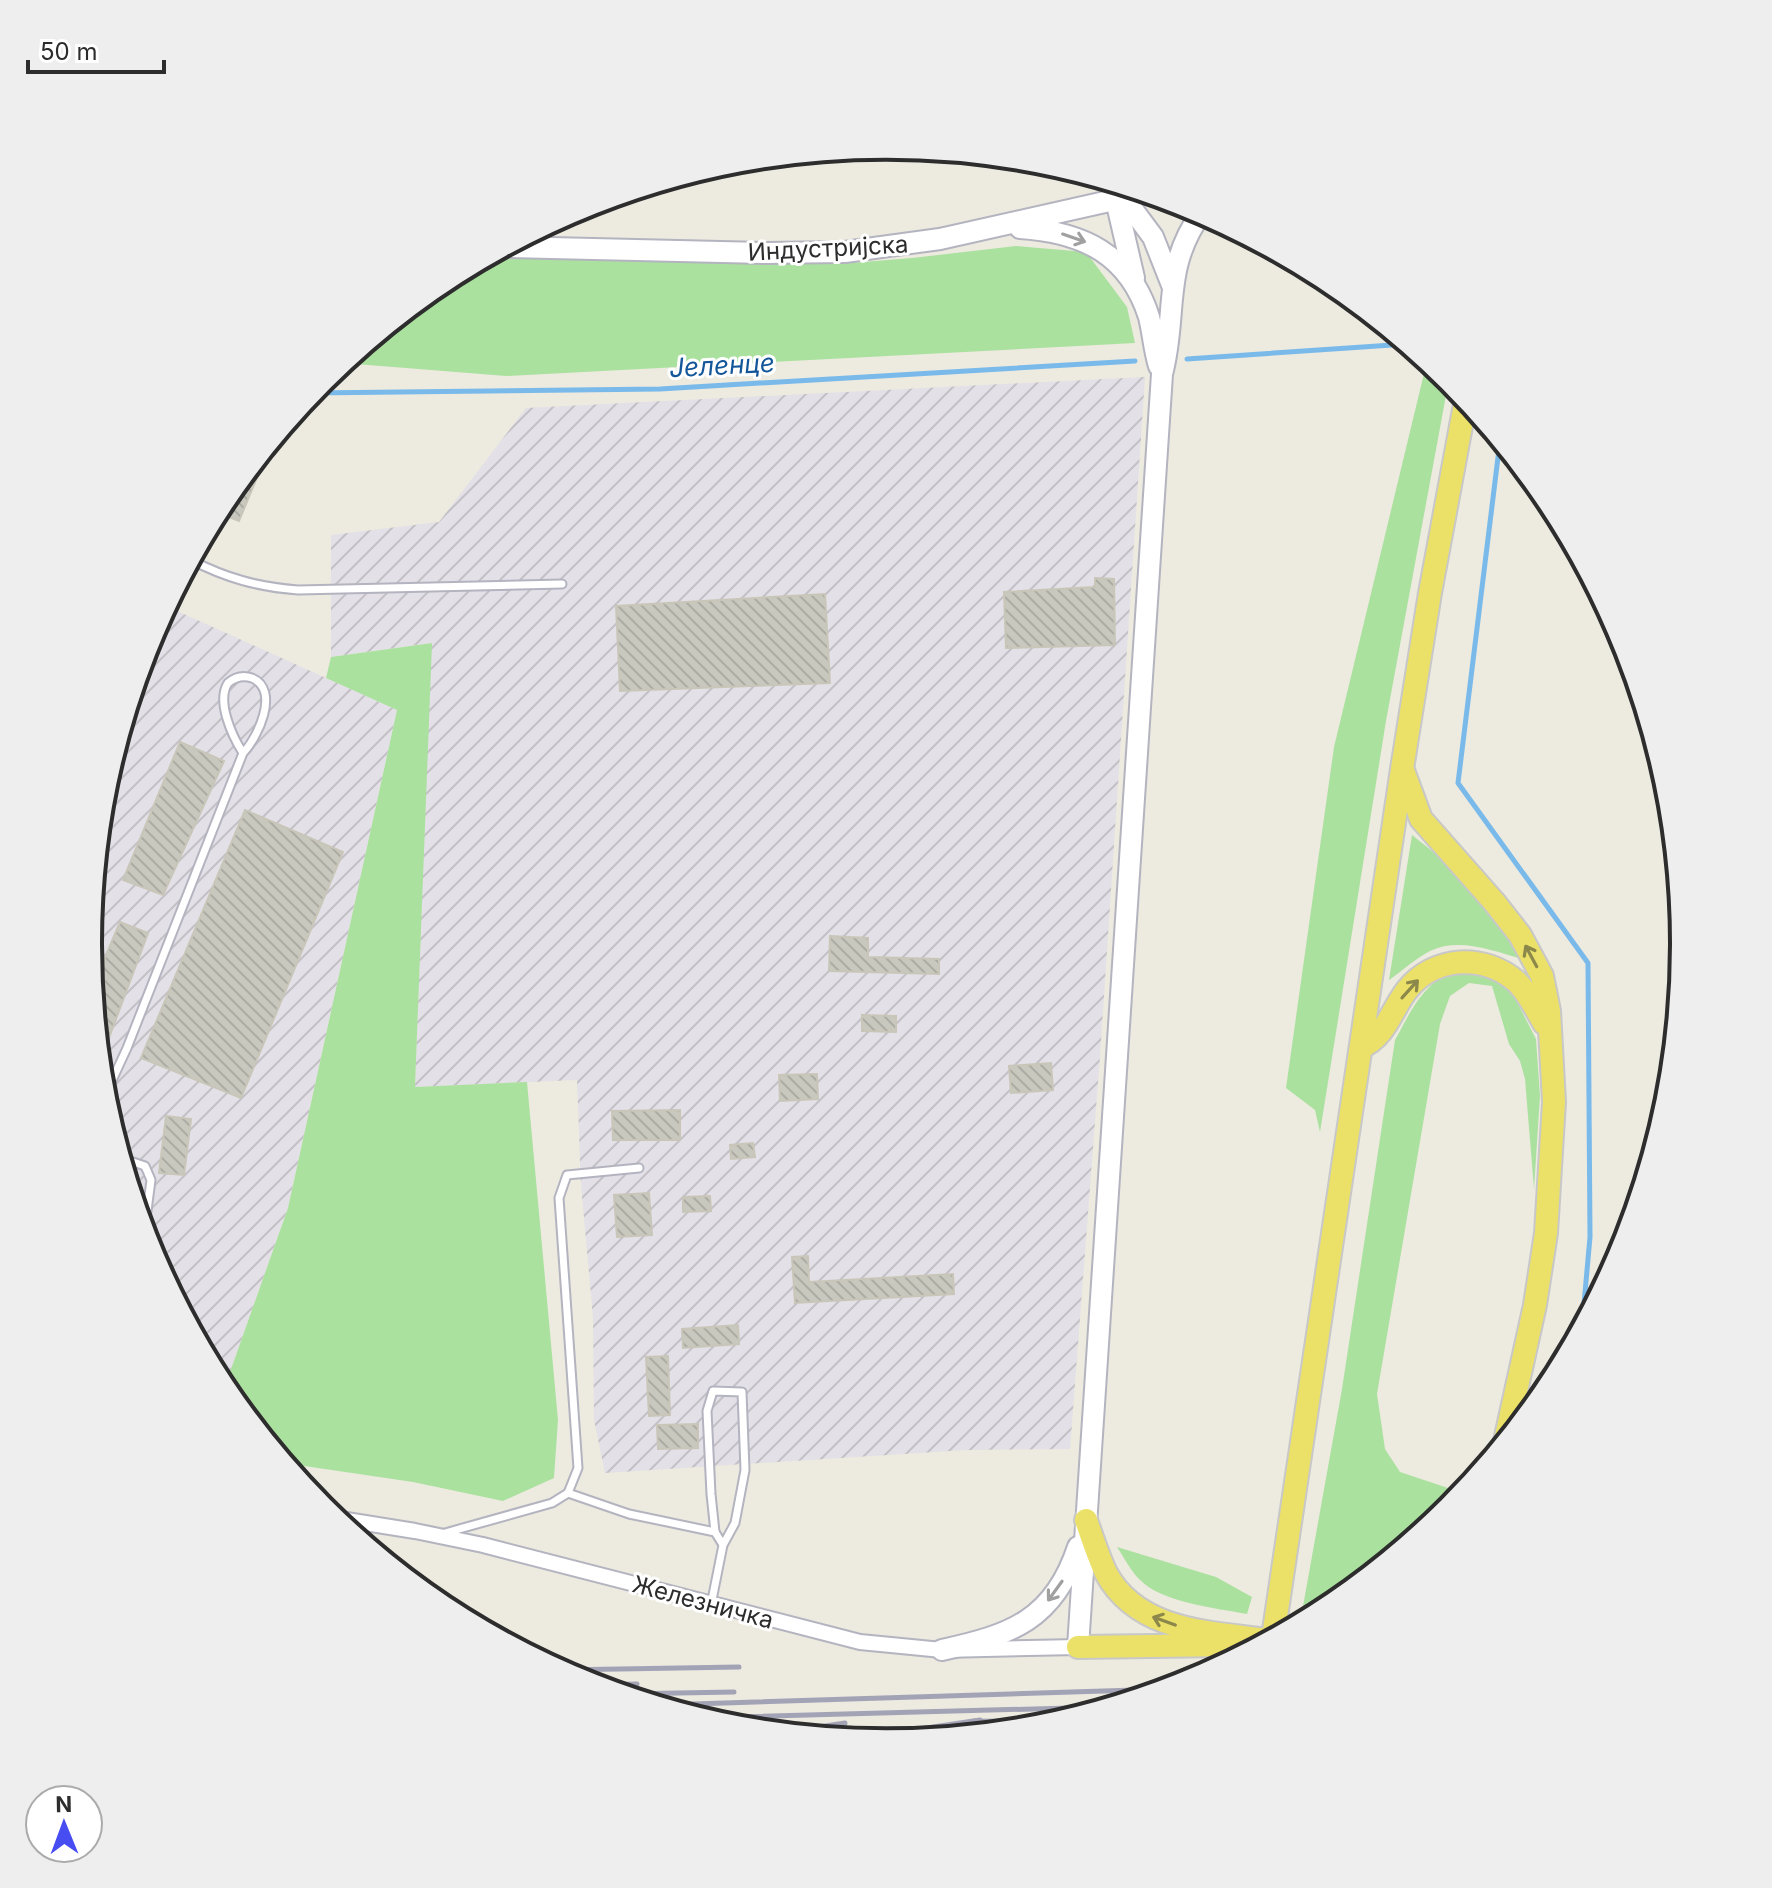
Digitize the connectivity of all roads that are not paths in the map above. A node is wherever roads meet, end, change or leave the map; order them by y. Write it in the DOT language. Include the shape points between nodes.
graph roads {
  1 [pos="1125,198"];
  2 [pos="1120,199"];
  3 [pos="1195,224"];
  4 [pos="997,227"];
  5 [pos="540,240"];
  6 [pos="1135,283"];
  7 [pos="1172,285"];
  8 [pos="1162,374"];
  9 [pos="1463,414"];
  10 [pos="200,565"];
  11 [pos="562,584"];
  12 [pos="243,753"];
  13 [pos="1402,769"];
  14 [pos="1549,1030"];
  15 [pos="1361,1047"];
  16 [pos="114,1077"];
  17 [pos="134,1162"];
  18 [pos="639,1168"];
  19 [pos="147,1205"];
  20 [pos="1510,1418"];
  21 [pos="568,1493"];
  22 [pos="1086,1520"];
  23 [pos="357,1522"];
  24 [pos="715,1532"];
  25 [pos="439,1535"];
  26 [pos="723,1545"];
  27 [pos="711,1605"];
  28 [pos="1275,1625"];
  29 [pos="1251,1637"];
  30 [pos="1236,1645"];
  31 [pos="1078,1647"];
  32 [pos="942,1650"];
  1 -- 2 [label="main road, Индустријска"];
  2 -- 4 [label="main road, Индустријска"];
  2 -- 6 [label="main road"];
  2 -- 7 [label="main road" via="1153,237"];
  3 -- 7 [label="main road" via="1181,249"];
  4 -- 5 [label="main road, Индустријска" via="908,245 819,253"];
  4 -- 6 [label="main road, one-way" via="1043,230 1080,240 1114,259"];
  6 -- 8 [label="main road"];
  7 -- 8 [label="main road"];
  8 -- 22 [label="main road"];
  9 -- 13 [label="main road"];
  10 -- 11 [label="lane" via="262,587 298,590"];
  12 -- 12 [label="lane" via="258,732 265,703 258,682 240,677 223,693"];
  12 -- 16 [label="lane"];
  14 -- 13 [label="main road, one-way" via="1542,976 1530,953 1509,919 1421,819"];
  13 -- 15 [label="main road"];
  15 -- 14 [label="main road, one-way" via="1377,1038 1414,982 1438,967 1464,962 1490,965 1518,983"];
  14 -- 20 [label="main road" via="1554,1127 1546,1233"];
  15 -- 28 [label="main road"];
  17 -- 19 [label="lane" via="151,1175"];
  18 -- 21 [label="lane" via="567,1175 559,1198 578,1468"];
  21 -- 24 [label="lane" via="629,1514"];
  21 -- 25 [label="lane" via="552,1503"];
  29 -- 22 [label="main road, one-way" via="1174,1626 1136,1608 1105,1571"];
  22 -- 31 [label="main road"];
  22 -- 32 [label="main road, one-way" via="1066,1577 1034,1615 998,1636"];
  23 -- 25 [label="street, Железничка"];
  24 -- 26 [label="lane"];
  24 -- 26 [label="lane" via="707,1411 713,1391 742,1392 745,1470 735,1523"];
  25 -- 27 [label="street, Железничка"];
  26 -- 27 [label="lane"];
  27 -- 32 [label="street, Железничка" via="860,1642"];
  30 -- 31 [label="main road"];
  31 -- 32 [label="street, Железничка"];
}
